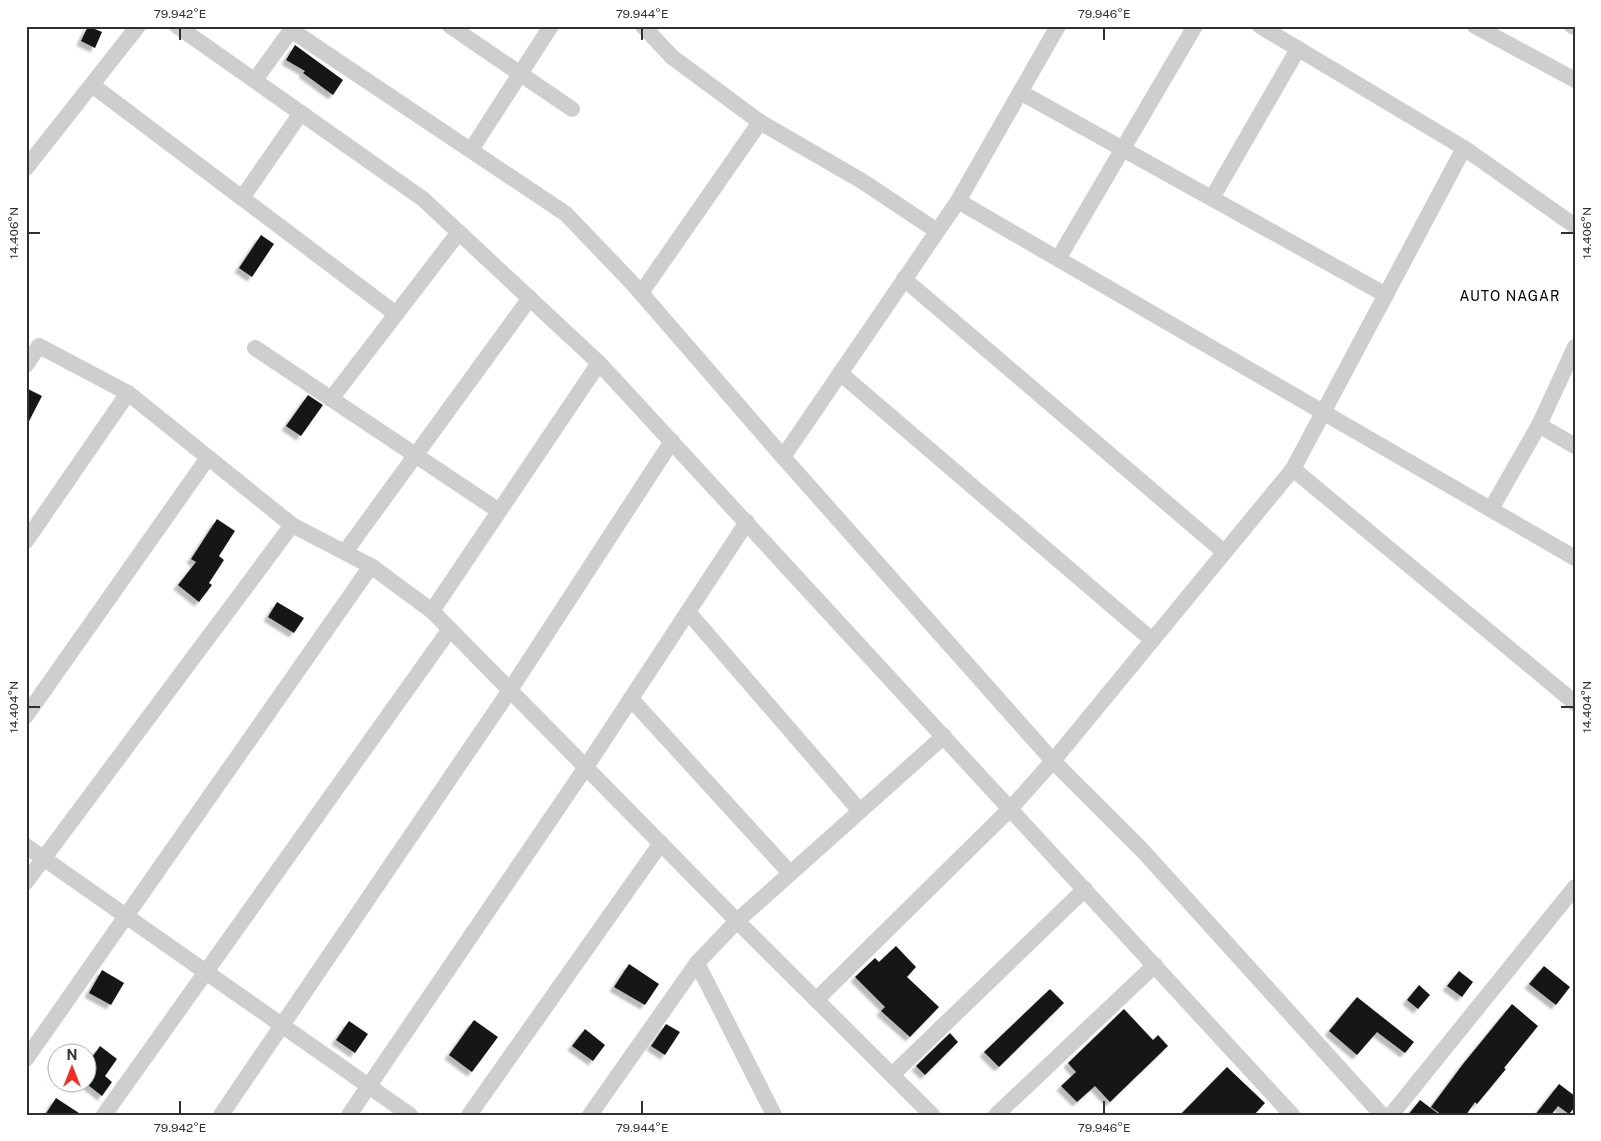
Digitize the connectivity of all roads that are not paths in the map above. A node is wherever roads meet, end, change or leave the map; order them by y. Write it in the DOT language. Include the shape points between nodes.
graph roads {
  1 [pos="138,26"];
  2 [pos="177,26"];
  3 [pos="450,26"];
  4 [pos="551,26"];
  5 [pos="643,26"];
  6 [pos="1058,26"];
  7 [pos="1195,26"];
  8 [pos="1260,26"];
  9 [pos="1475,26"];
  10 [pos="293,28"];
  11 [pos="1508,34"];
  12 [pos="1298,49"];
  13 [pos="521,73"];
  14 [pos="255,80"];
  15 [pos="1575,80"];
  16 [pos="92,85"];
  17 [pos="1020,92"];
  18 [pos="572,109"];
  19 [pos="302,113"];
  20 [pos="760,122"];
  21 [pos="1464,148"];
  22 [pos="1123,149"];
  23 [pos="471,150"];
  24 [pos="26,168"];
  25 [pos="242,198"];
  26 [pos="1212,198"];
  27 [pos="958,201"];
  28 [pos="1575,226"];
  29 [pos="938,231"];
  30 [pos="459,232"];
  31 [pos="1058,259"];
  32 [pos="904,280"];
  33 [pos="641,294"];
  34 [pos="1386,295"];
  35 [pos="530,298"];
  36 [pos="396,314"];
  37 [pos="1575,346"];
  38 [pos="255,348"];
  39 [pos="599,363"];
  40 [pos="26,365"];
  41 [pos="840,373"];
  42 [pos="128,393"];
  43 [pos="330,399"];
  44 [pos="1324,413"];
  45 [pos="1539,426"];
  46 [pos="672,441"];
  47 [pos="1575,446"];
  48 [pos="415,456"];
  49 [pos="782,457"];
  50 [pos="207,459"];
  51 [pos="1293,469"];
  52 [pos="1491,509"];
  53 [pos="499,512"];
  54 [pos="747,522"];
  55 [pos="292,525"];
  56 [pos="26,541"];
  57 [pos="345,552"];
  58 [pos="1224,552"];
  59 [pos="1575,558"];
  60 [pos="371,566"];
  61 [pos="432,611"];
  62 [pos="688,612"];
  63 [pos="450,629"];
  64 [pos="1152,640"];
  65 [pos="510,690"];
  66 [pos="631,699"];
  67 [pos="1575,703"];
  68 [pos="26,716"];
  69 [pos="944,736"];
  70 [pos="1053,761"];
  71 [pos="586,767"];
  72 [pos="1011,808"];
  73 [pos="860,811"];
  74 [pos="661,843"];
  75 [pos="26,846"];
  76 [pos="43,858"];
  77 [pos="790,873"];
  78 [pos="26,882"];
  79 [pos="1575,887"];
  80 [pos="1085,889"];
  81 [pos="126,916"];
  82 [pos="736,921"];
  83 [pos="697,963"];
  84 [pos="1155,965"];
  85 [pos="206,972"];
  86 [pos="816,1000"];
  87 [pos="282,1025"];
  88 [pos="26,1059"];
  89 [pos="892,1075"];
  90 [pos="369,1086"];
  91 [pos="104,1115"];
  92 [pos="221,1115"];
  93 [pos="349,1115"];
  94 [pos="410,1115"];
  95 [pos="469,1115"];
  96 [pos="590,1115"];
  97 [pos="774,1115"];
  98 [pos="932,1115"];
  99 [pos="996,1115"];
  100 [pos="1292,1115"];
  101 [pos="1382,1115"];
  102 [pos="1391,1115"];
  1 -- 16 [label="street"];
  2 -- 14 [label="street"];
  3 -- 13 [label="street"];
  4 -- 13 [label="street"];
  5 -- 20 [label="street" via="672,57"];
  6 -- 17 [label="street"];
  7 -- 22 [label="street"];
  8 -- 12 [label="street"];
  9 -- 11 [label="street"];
  10 -- 14 [label="street"];
  10 -- 23 [label="street"];
  11 -- 15 [label="street"];
  12 -- 21 [label="street"];
  12 -- 26 [label="street"];
  13 -- 18 [label="street"];
  13 -- 23 [label="street"];
  14 -- 19 [label="street"];
  16 -- 24 [label="street"];
  16 -- 25 [label="street"];
  17 -- 22 [label="street"];
  17 -- 27 [label="street"];
  19 -- 25 [label="street"];
  19 -- 30 [label="street" via="423,199"];
  20 -- 29 [label="street" via="862,181"];
  20 -- 33 [label="street"];
  21 -- 28 [label="street"];
  21 -- 34 [label="street"];
  22 -- 26 [label="street"];
  22 -- 31 [label="street"];
  23 -- 33 [label="street" via="566,214"];
  25 -- 36 [label="street"];
  26 -- 34 [label="street"];
  27 -- 29 [label="street"];
  27 -- 31 [label="street"];
  29 -- 32 [label="street"];
  30 -- 35 [label="street"];
  30 -- 36 [label="street"];
  31 -- 44 [label="street"];
  32 -- 41 [label="street"];
  32 -- 58 [label="street"];
  33 -- 49 [label="street"];
  34 -- 44 [label="street"];
  35 -- 39 [label="street"];
  35 -- 48 [label="street"];
  36 -- 43 [label="street"];
  37 -- 45 [label="street"];
  38 -- 43 [label="street"];
  39 -- 46 [label="street"];
  39 -- 53 [label="street"];
  40 -- 42 [label="street" via="39,346"];
  41 -- 49 [label="street"];
  41 -- 64 [label="street"];
  42 -- 50 [label="street"];
  42 -- 56 [label="street"];
  43 -- 48 [label="street"];
  44 -- 51 [label="street"];
  44 -- 52 [label="street"];
  45 -- 47 [label="street"];
  45 -- 52 [label="street"];
  46 -- 54 [label="street"];
  46 -- 65 [label="street"];
  48 -- 53 [label="street"];
  48 -- 57 [label="street"];
  49 -- 70 [label="street"];
  50 -- 55 [label="street"];
  50 -- 68 [label="street"];
  51 -- 58 [label="street"];
  51 -- 67 [label="street"];
  52 -- 59 [label="street"];
  53 -- 61 [label="street"];
  54 -- 62 [label="street"];
  54 -- 69 [label="street"];
  55 -- 57 [label="street"];
  55 -- 76 [label="street"];
  57 -- 60 [label="street"];
  58 -- 64 [label="street"];
  60 -- 61 [label="street"];
  60 -- 81 [label="street"];
  61 -- 63 [label="street"];
  62 -- 66 [label="street"];
  62 -- 73 [label="street"];
  63 -- 65 [label="street"];
  63 -- 85 [label="street"];
  64 -- 70 [label="street"];
  65 -- 71 [label="street"];
  65 -- 87 [label="street"];
  66 -- 71 [label="street"];
  66 -- 77 [label="street"];
  69 -- 72 [label="street"];
  69 -- 73 [label="street"];
  70 -- 72 [label="street"];
  70 -- 101 [label="street" via="1143,851"];
  71 -- 74 [label="street"];
  71 -- 90 [label="street"];
  72 -- 80 [label="street"];
  72 -- 86 [label="street"];
  73 -- 77 [label="street"];
  74 -- 82 [label="street"];
  74 -- 95 [label="street"];
  75 -- 76 [label="street"];
  76 -- 78 [label="street"];
  76 -- 81 [label="street"];
  77 -- 82 [label="street"];
  79 -- 102 [label="street"];
  80 -- 84 [label="street"];
  80 -- 89 [label="street"];
  81 -- 85 [label="street"];
  81 -- 88 [label="street"];
  82 -- 83 [label="street"];
  82 -- 86 [label="street"];
  83 -- 96 [label="street"];
  83 -- 97 [label="street"];
  84 -- 99 [label="street"];
  84 -- 100 [label="street"];
  85 -- 87 [label="street"];
  85 -- 91 [label="street"];
  86 -- 89 [label="street"];
  87 -- 90 [label="street"];
  87 -- 92 [label="street"];
  89 -- 98 [label="street"];
  90 -- 93 [label="street"];
  90 -- 94 [label="street"];
}
